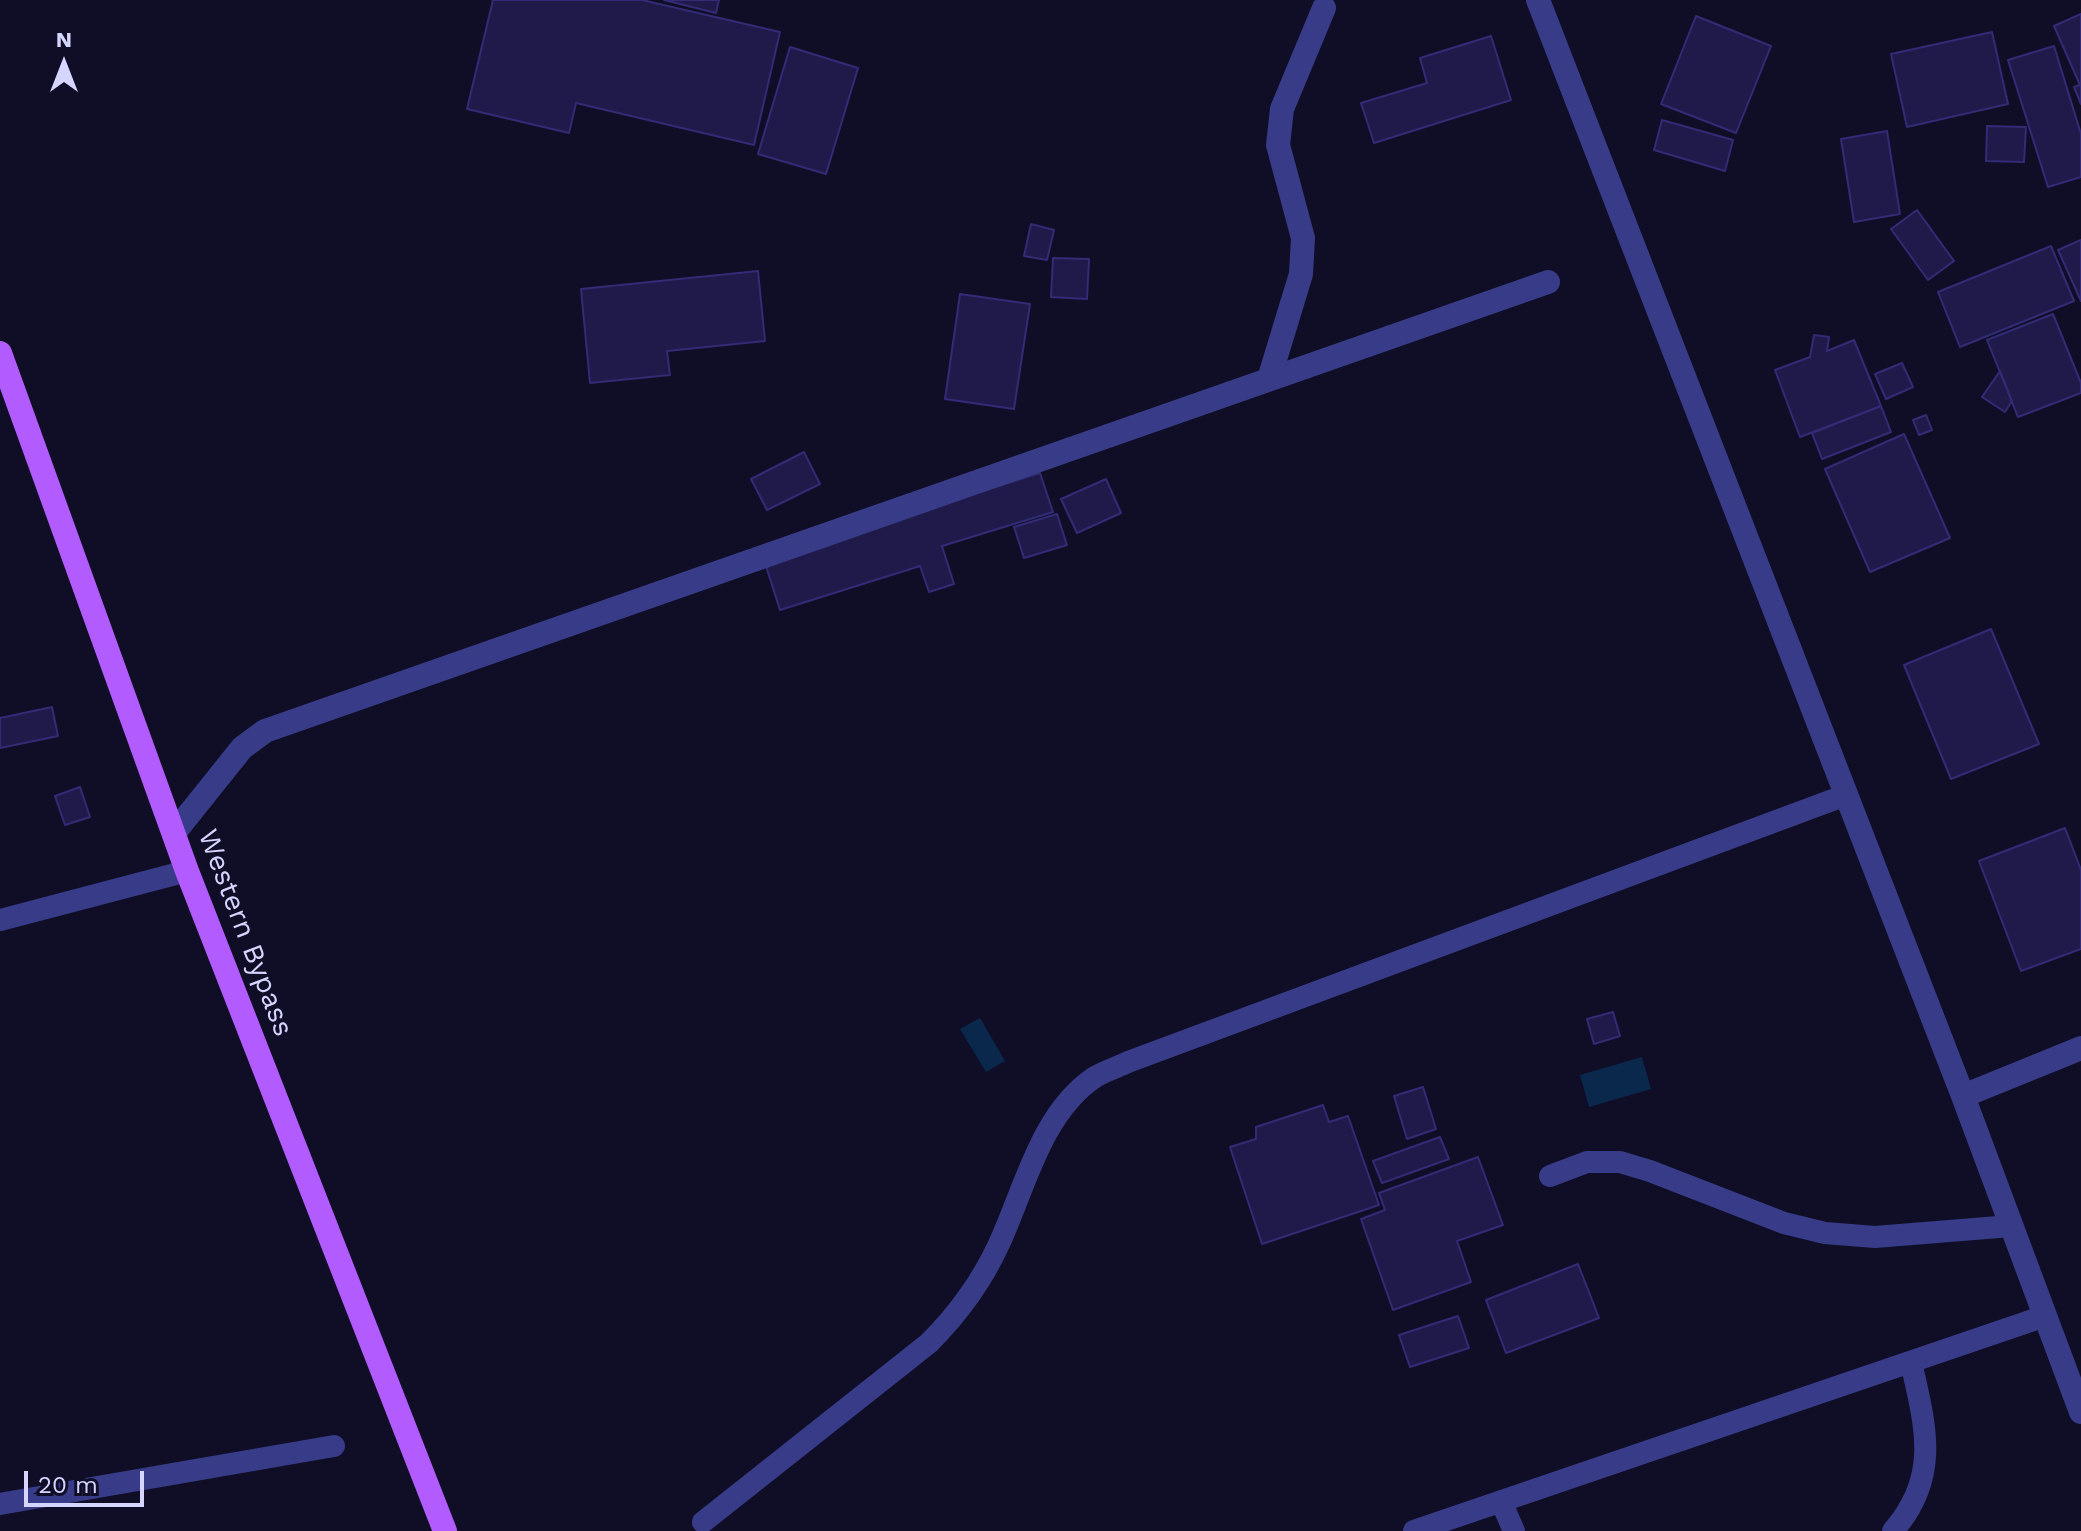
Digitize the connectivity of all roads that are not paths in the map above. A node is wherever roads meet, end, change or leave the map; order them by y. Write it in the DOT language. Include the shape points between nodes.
graph roads {
  1 [pos="1538,0"];
  2 [pos="1324,8"];
  3 [pos="1548,282"];
  4 [pos="0,353"];
  5 [pos="1269,379"];
  6 [pos="1846,795"];
  7 [pos="174,833"];
  8 [pos="187,871"];
  9 [pos="0,920"];
  10 [pos="2081,1048"];
  11 [pos="1963,1096"];
  12 [pos="1550,1176"];
  13 [pos="2011,1226"];
  14 [pos="2045,1316"];
  15 [pos="1911,1362"];
  16 [pos="2081,1412"];
  17 [pos="334,1446"];
  18 [pos="1501,1501"];
  19 [pos="0,1504"];
  20 [pos="703,1522"];
  21 [pos="445,1531"];
  22 [pos="1414,1531"];
  23 [pos="1514,1531"];
  24 [pos="1893,1531"];
  1 -- 6 [label="street"];
  2 -- 5 [label="street" via="1282,109 1278,145 1303,238 1301,274"];
  3 -- 5 [label="street"];
  4 -- 7 [label="main road, Western Bypass"];
  5 -- 7 [label="street" via="265,731 242,748"];
  6 -- 11 [label="street"];
  6 -- 20 [label="lane" via="1096,1076 1055,1120 998,1246 948,1324"];
  7 -- 8 [label="main road, Western Bypass"];
  8 -- 9 [label="lane"];
  8 -- 21 [label="main road, Western Bypass"];
  10 -- 11 [label="street"];
  11 -- 13 [label="street"];
  12 -- 13 [label="lane" via="1587,1162 1620,1162 1825,1233 1875,1237"];
  13 -- 14 [label="street"];
  14 -- 15 [label="lane"];
  14 -- 16 [label="street"];
  15 -- 18 [label="lane"];
  15 -- 24 [label="lane" via="1926,1431 1924,1473"];
  17 -- 19 [label="lane"];
  18 -- 22 [label="lane"];
  18 -- 23 [label="lane"];
}
